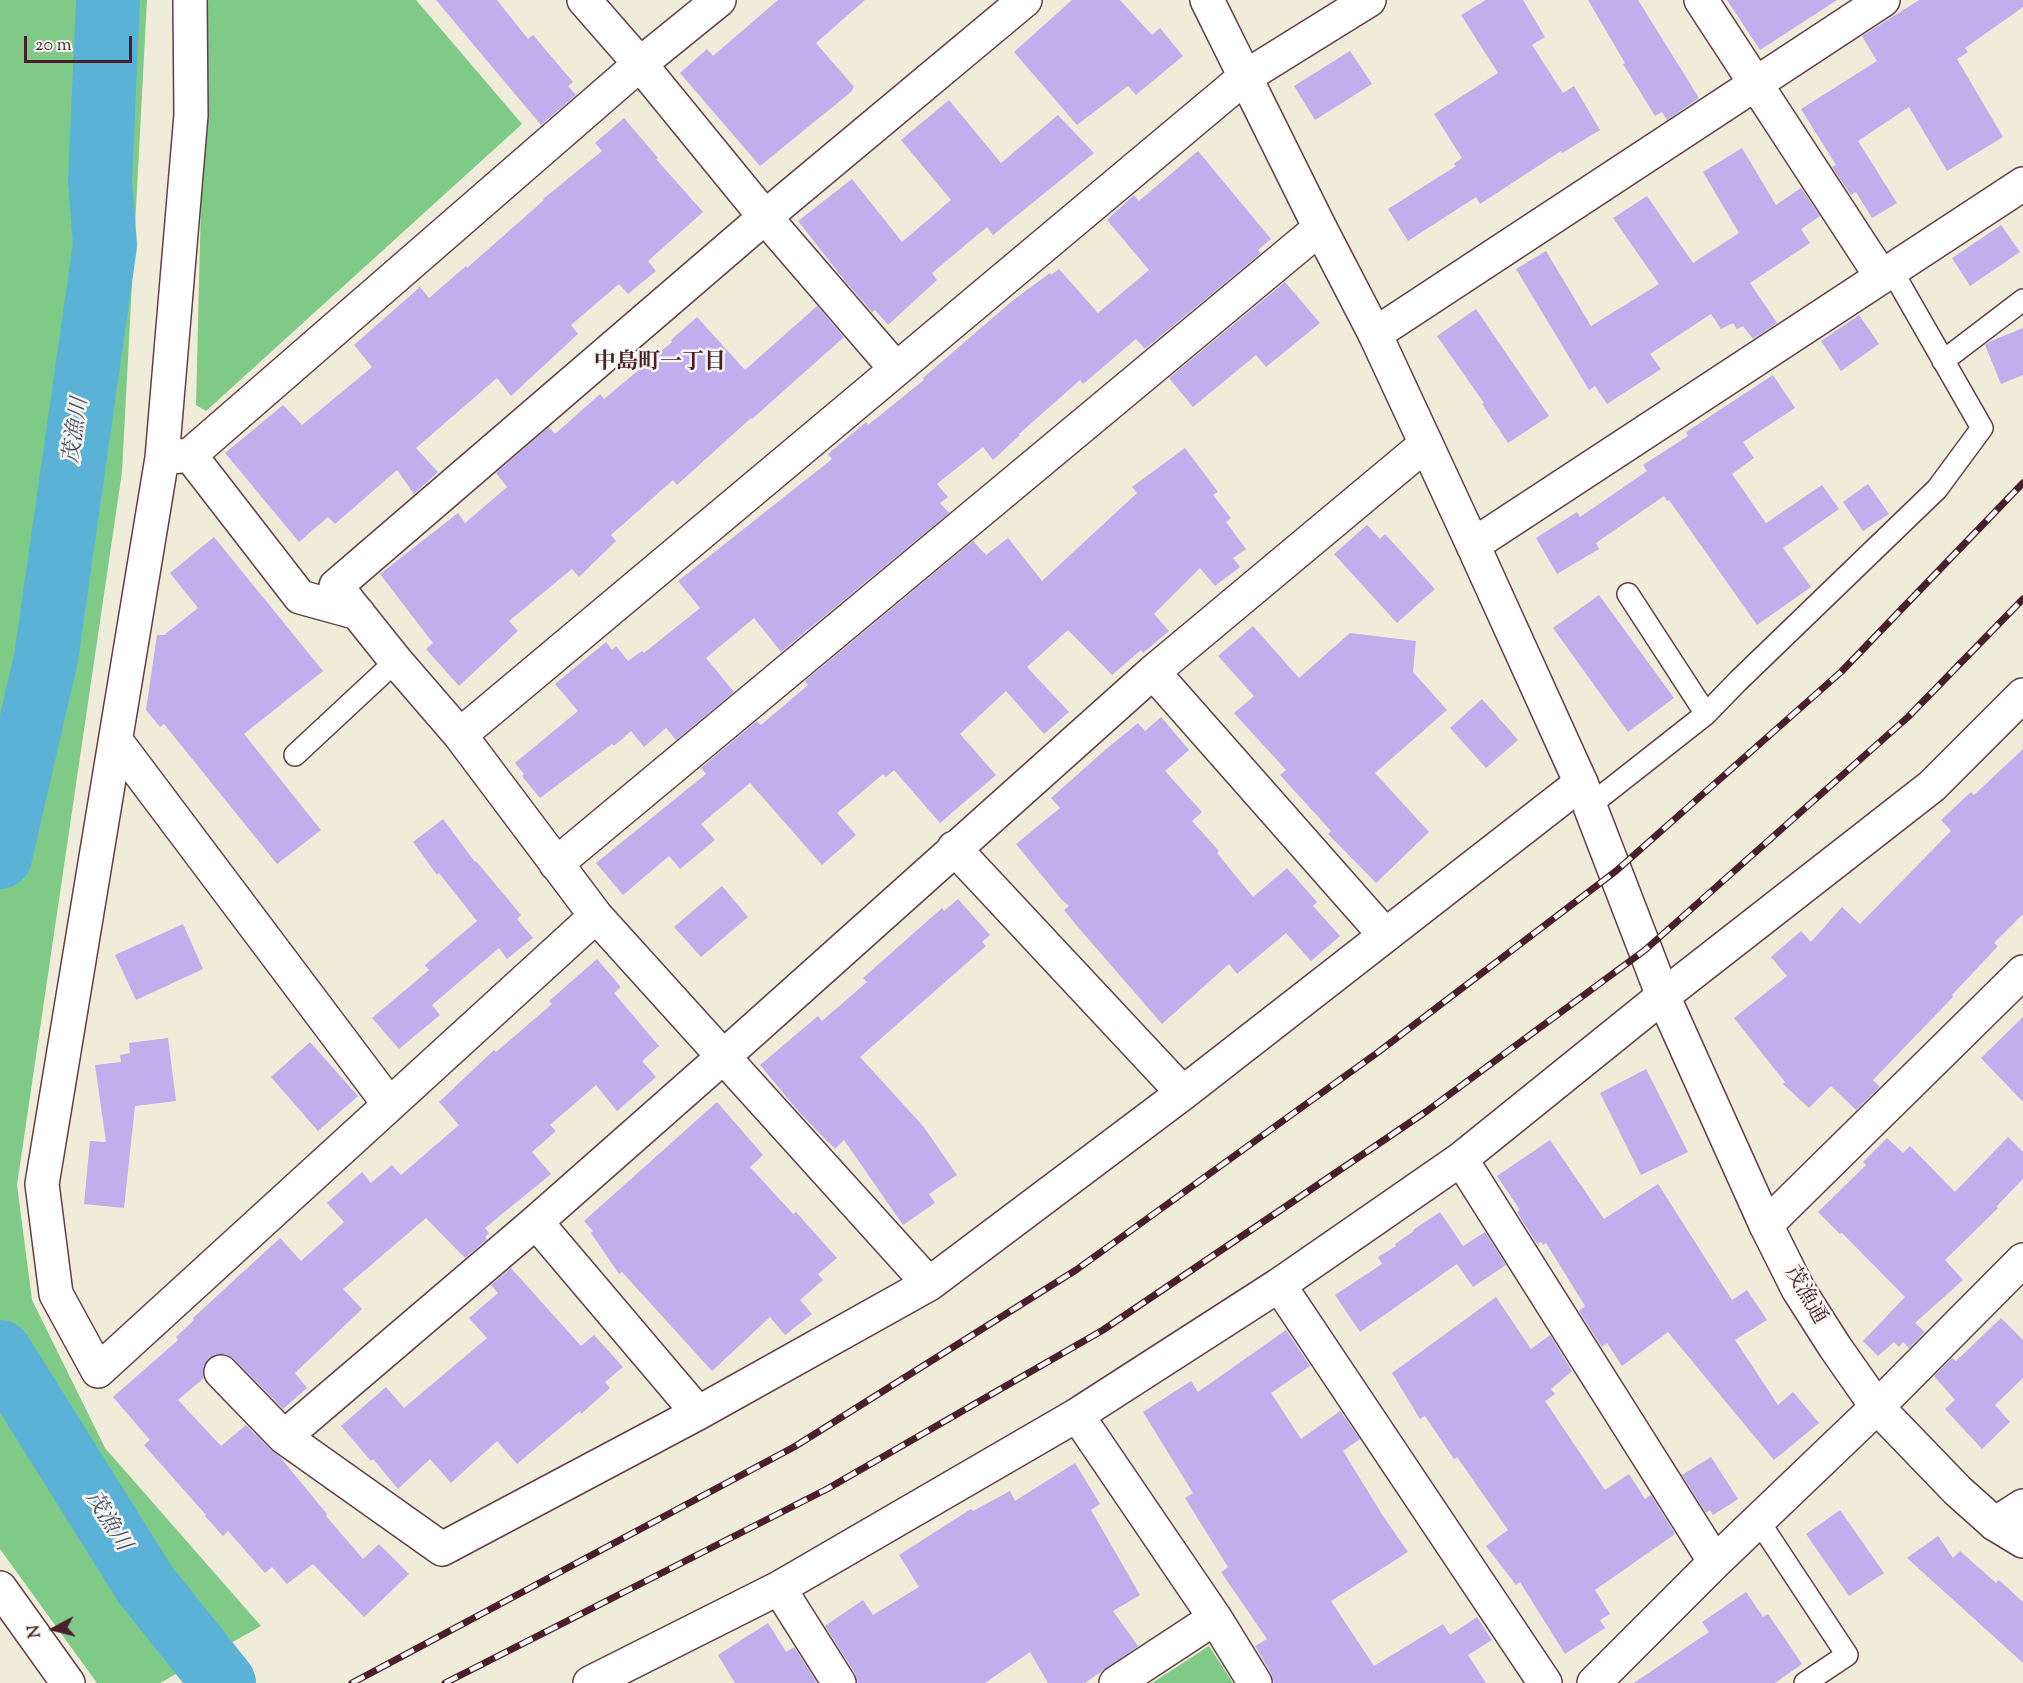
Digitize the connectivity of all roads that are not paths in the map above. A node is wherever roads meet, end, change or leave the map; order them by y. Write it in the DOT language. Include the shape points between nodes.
graph roads {
  1 [pos="190,0"];
  2 [pos="585,0"];
  3 [pos="719,0"];
  4 [pos="1025,0"];
  5 [pos="1207,0"];
  6 [pos="1369,0"];
  7 [pos="1701,0"];
  8 [pos="1883,0"];
  9 [pos="640,64"];
  10 [pos="1245,77"];
  11 [pos="1755,83"];
  12 [pos="2023,184"];
  13 [pos="765,217"];
  14 [pos="1320,228"];
  15 [pos="1886,273"];
  16 [pos="2023,300"];
  17 [pos="1375,334"];
  18 [pos="1943,361"];
  19 [pos="896,369"];
  20 [pos="1426,444"];
  21 [pos="176,457"];
  22 [pos="1473,545"];
  23 [pos="1628,594"];
  24 [pos="358,613"];
  25 [pos="396,662"];
  26 [pos="1153,672"];
  27 [pos="2023,695"];
  28 [pos="1706,714"];
  29 [pos="460,735"];
  30 [pos="116,741"];
  31 [pos="295,755"];
  32 [pos="1585,795"];
  33 [pos="954,848"];
  34 [pos="556,864"];
  35 [pos="596,916"];
  36 [pos="1385,935"];
  37 [pos="2023,972"];
  38 [pos="1663,996"];
  39 [pos="723,1057"];
  40 [pos="1184,1093"];
  41 [pos="389,1104"];
  42 [pos="1461,1160"];
  43 [pos="536,1222"];
  44 [pos="1767,1225"];
  45 [pos="2023,1260"];
  46 [pos="929,1284"];
  47 [pos="1279,1285"];
  48 [pos="221,1372"];
  49 [pos="1877,1407"];
  50 [pos="698,1413"];
  51 [pos="1077,1414"];
  52 [pos="284,1437"];
  53 [pos="2023,1506"];
  54 [pos="1758,1520"];
  55 [pos="1995,1524"];
  56 [pos="2023,1541"];
  57 [pos="1715,1562"];
  58 [pos="0,1588"];
  59 [pos="779,1588"];
  60 [pos="1215,1618"];
  61 [pos="68,1683"];
  62 [pos="590,1683"];
  63 [pos="839,1683"];
  64 [pos="1116,1683"];
  65 [pos="1255,1683"];
  66 [pos="1545,1683"];
  67 [pos="1594,1683"];
  68 [pos="1805,1683"];
  1 -- 21 [label="street" via="191,115"];
  2 -- 9 [label="street"];
  3 -- 9 [label="street"];
  4 -- 13 [label="street"];
  5 -- 10 [label="street, 茂漁通"];
  6 -- 10 [label="street"];
  7 -- 11 [label="street"];
  8 -- 11 [label="street"];
  9 -- 13 [label="street"];
  9 -- 21 [label="street"];
  10 -- 14 [label="street, 茂漁通"];
  10 -- 19 [label="street"];
  11 -- 15 [label="street"];
  11 -- 17 [label="street"];
  12 -- 15 [label="street"];
  13 -- 19 [label="street"];
  13 -- 24 [label="street" via="336,586"];
  14 -- 17 [label="street, 茂漁通"];
  14 -- 34 [label="street"];
  15 -- 18 [label="lane"];
  15 -- 22 [label="street"];
  16 -- 18 [label="lane"];
  17 -- 20 [label="street, 茂漁通"];
  18 -- 28 [label="lane" via="1982,428 1937,489"];
  19 -- 29 [label="street"];
  20 -- 22 [label="street, 茂漁通"];
  20 -- 26 [label="street"];
  21 -- 24 [label="street" via="300,597"];
  21 -- 30 [label="street"];
  22 -- 32 [label="street, 茂漁通"];
  23 -- 28 [label="lane"];
  24 -- 25 [label="street"];
  25 -- 29 [label="street"];
  25 -- 31 [label="lane"];
  26 -- 33 [label="street"];
  26 -- 36 [label="street"];
  27 -- 38 [label="street" via="1932,786"];
  28 -- 32 [label="lane"];
  29 -- 34 [label="street"];
  30 -- 41 [label="street"];
  30 -- 41 [label="street" via="42,1184 56,1294 99,1371"];
  32 -- 36 [label="street"];
  32 -- 38 [label="street, 茂漁通"];
  33 -- 39 [label="street"];
  33 -- 40 [label="street"];
  34 -- 35 [label="street"];
  35 -- 39 [label="street"];
  35 -- 41 [label="street"];
  36 -- 40 [label="street"];
  37 -- 44 [label="street"];
  38 -- 42 [label="street"];
  38 -- 44 [label="street, 茂漁通"];
  39 -- 43 [label="street"];
  39 -- 46 [label="street"];
  40 -- 46 [label="street"];
  42 -- 47 [label="street"];
  42 -- 57 [label="street"];
  43 -- 50 [label="street"];
  43 -- 52 [label="street"];
  44 -- 49 [label="street, 茂漁通" via="1798,1289"];
  45 -- 49 [label="street"];
  46 -- 50 [label="street"];
  47 -- 51 [label="street"];
  47 -- 66 [label="street"];
  48 -- 52 [label="street"];
  49 -- 54 [label="street"];
  49 -- 55 [label="street, 茂漁通"];
  50 -- 52 [label="street" via="442,1549"];
  51 -- 59 [label="street"];
  51 -- 60 [label="street"];
  53 -- 55 [label="street"];
  54 -- 57 [label="street"];
  54 -- 68 [label="lane" via="1847,1655"];
  55 -- 56 [label="street, 茂漁通"];
  57 -- 67 [label="street"];
  58 -- 61 [label="street"];
  59 -- 62 [label="street"];
  59 -- 63 [label="street"];
  60 -- 64 [label="street"];
  60 -- 65 [label="street"];
}
